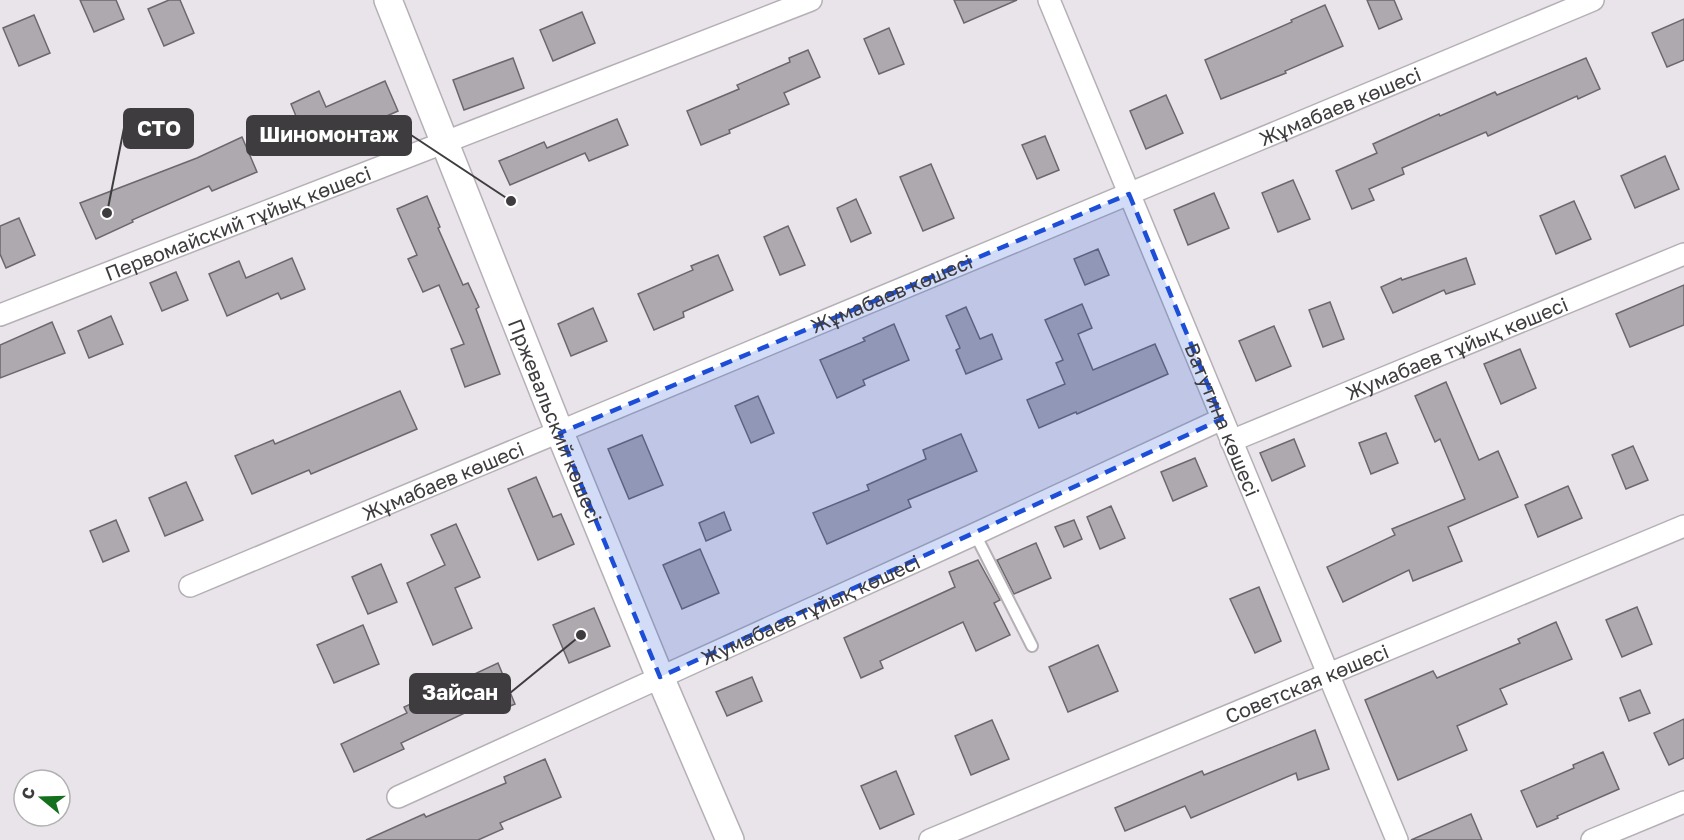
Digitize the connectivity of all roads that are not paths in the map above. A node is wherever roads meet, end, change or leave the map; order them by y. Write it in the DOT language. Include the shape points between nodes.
graph roads {
  1 [pos="388,0"];
  2 [pos="811,0"];
  3 [pos="1049,0"];
  4 [pos="1593,0"];
  5 [pos="446,142"];
  6 [pos="1129,194"];
  7 [pos="1684,254"];
  8 [pos="0,315"];
  9 [pos="1222,419"];
  10 [pos="560,432"];
  11 [pos="1231,441"];
  12 [pos="1684,526"];
  13 [pos="975,534"];
  14 [pos="190,586"];
  15 [pos="1032,646"];
  16 [pos="1328,674"];
  17 [pos="660,677"];
  18 [pos="398,797"];
  19 [pos="1684,802"];
  20 [pos="730,840"];
  21 [pos="930,840"];
  22 [pos="1397,840"];
  23 [pos="1592,840"];
  1 -- 5 [label="street, Пржевальский көшесі"];
  2 -- 5 [label="street, Первомайский тұйық көшесі"];
  3 -- 6 [label="street, Ватутина көшесі"];
  4 -- 6 [label="street, Жұмабаев көшесі"];
  5 -- 8 [label="street, Первомайский тұйық көшесі"];
  5 -- 10 [label="street, Пржевальский көшесі"];
  6 -- 9 [label="street, Ватутина көшесі"];
  6 -- 10 [label="street, Жұмабаев көшесі"];
  7 -- 11 [label="street, Жумабаев тұйық көшесі"];
  9 -- 11 [label="street, Ватутина көшесі"];
  9 -- 13 [label="street, Жумабаев тұйық көшесі"];
  10 -- 14 [label="street, Жұмабаев көшесі"];
  10 -- 17 [label="street, Пржевальский көшесі"];
  11 -- 16 [label="street, Ватутина көшесі"];
  12 -- 16 [label="street, Советская көшесі"];
  13 -- 15 [label="lane"];
  13 -- 17 [label="street, Жумабаев тұйық көшесі"];
  16 -- 21 [label="street, Советская көшесі"];
  16 -- 22 [label="street, Ватутина көшесі"];
  17 -- 18 [label="street, Жумабаев тұйық көшесі"];
  17 -- 20 [label="street, Пржевальский көшесі"];
  19 -- 23 [label="street"];
}
